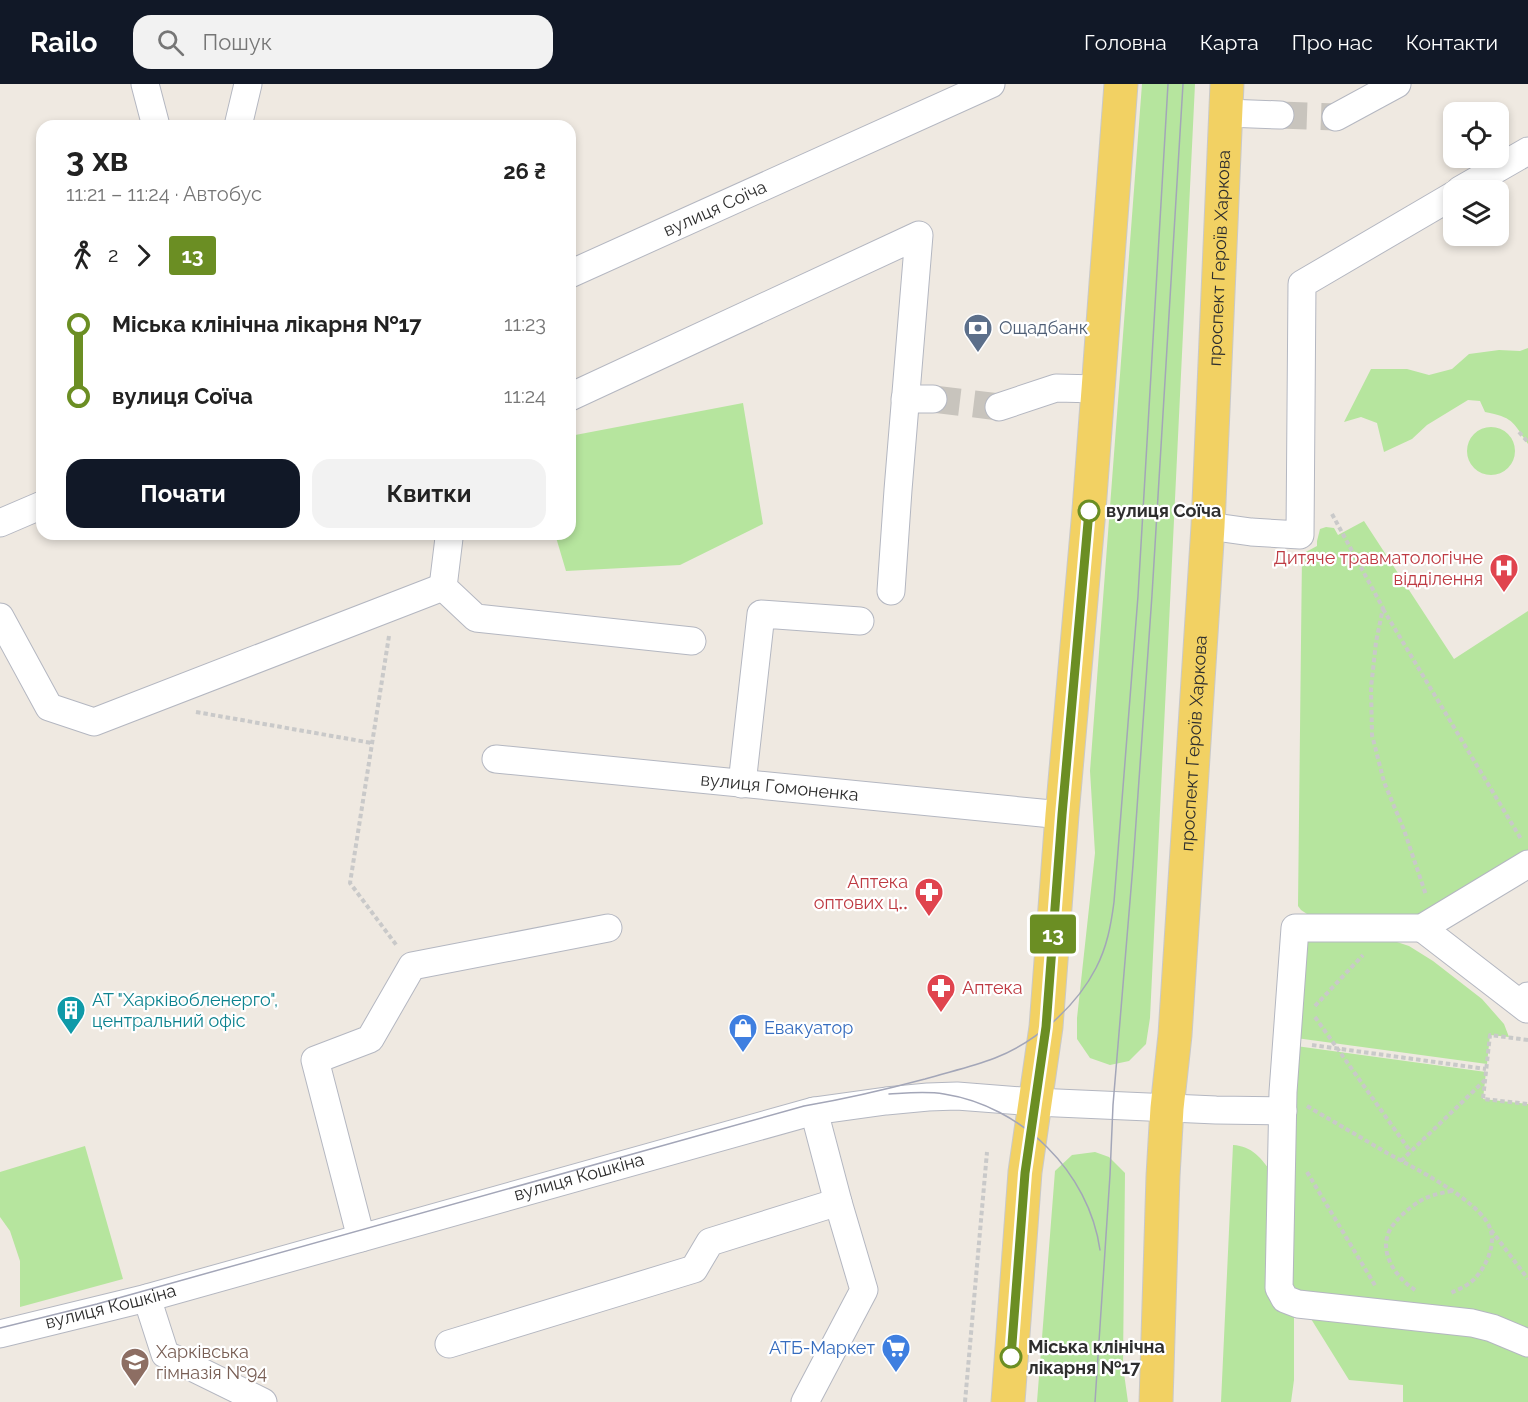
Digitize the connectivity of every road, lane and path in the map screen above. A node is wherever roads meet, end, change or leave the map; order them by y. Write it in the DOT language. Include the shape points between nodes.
graph roads {
  1 [pos="145,84"];
  2 [pos="248,84"];
  3 [pos="991,84"];
  4 [pos="1121,84"];
  5 [pos="1397,84"];
  6 [pos="1227,99"];
  7 [pos="1280,115"];
  8 [pos="1336,117"];
  9 [pos="154,120"];
  10 [pos="239,120"];
  11 [pos="1528,151"];
  12 [pos="1477,180"];
  13 [pos="1443,201"];
  14 [pos="576,271"];
  15 [pos="1098,389"];
  16 [pos="576,394"];
  17 [pos="905,399"];
  18 [pos="933,399"];
  19 [pos="999,407"];
  20 [pos="1519,432"];
  21 [pos="1528,442"];
  22 [pos="36,508"];
  23 [pos="1332,514"];
  24 [pos="0,523"];
  25 [pos="1208,526"];
  26 [pos="449,540"];
  27 [pos="443,587"];
  28 [pos="891,591"];
  29 [pos="394,606"];
  30 [pos="1383,608"];
  31 [pos="0,617"];
  32 [pos="860,621"];
  33 [pos="692,641"];
  34 [pos="190,711"];
  35 [pos="372,743"];
  36 [pos="496,759"];
  37 [pos="742,784"];
  38 [pos="1062,815"];
  39 [pos="1525,853"];
  40 [pos="1428,924"];
  41 [pos="608,928"];
  42 [pos="1389,928"];
  43 [pos="412,966"];
  44 [pos="1528,996"];
  45 [pos="1528,1009"];
  46 [pos="1528,1040"];
  47 [pos="1287,1041"];
  48 [pos="1337,1048"];
  49 [pos="1486,1069"];
  50 [pos="1485,1080"];
  51 [pos="1035,1102"];
  52 [pos="1283,1102"];
  53 [pos="1528,1104"];
  54 [pos="1167,1108"];
  55 [pos="814,1111"];
  56 [pos="1410,1151"];
  57 [pos="987,1152"];
  58 [pos="1401,1161"];
  59 [pos="1307,1171"];
  60 [pos="1452,1191"];
  61 [pos="838,1202"];
  62 [pos="1490,1229"];
  63 [pos="361,1238"];
  64 [pos="1528,1280"];
  65 [pos="1418,1292"];
  66 [pos="1443,1294"];
  67 [pos="147,1298"];
  68 [pos="1392,1315"];
  69 [pos="0,1334"];
  70 [pos="1528,1343"];
  71 [pos="449,1344"];
  72 [pos="263,1402"];
  73 [pos="805,1402"];
  74 [pos="965,1402"];
  75 [pos="1008,1402"];
  76 [pos="1156,1402"];
  1 -- 9 [label="street"];
  2 -- 10 [label="street"];
  3 -- 14 [label="street, вулиця Соїча"];
  4 -- 15 [label="main road"];
  5 -- 8 [label="street"];
  6 -- 7 [label="street"];
  6 -- 25 [label="main road, проспект Героїв Харкова"];
  11 -- 12 [label="street"];
  13 -- 25 [label="street" via="1302,284 1300,535"];
  15 -- 19 [label="street" via="1056,388"];
  15 -- 38 [label="main road"];
  16 -- 17 [label="street" via="919,235"];
  17 -- 18 [label="street"];
  17 -- 28 [label="street"];
  20 -- 21 [label="path"];
  22 -- 24 [label="street"];
  23 -- 30 [label="path"];
  25 -- 54 [label="main road, проспект Героїв Харкова"];
  26 -- 27 [label="street"];
  27 -- 29 [label="street"];
  27 -- 33 [label="street" via="476,618"];
  29 -- 31 [label="street" via="94,723 49,707"];
  29 -- 35 [label="path"];
  30 -- 39 [label="path"];
  30 -- 40 [label="path" via="1371,688 1372,735 1384,782 1404,830"];
  32 -- 37 [label="street" via="761,614"];
  34 -- 35 [label="path"];
  35 -- 43 [label="path" via="350,883"];
  36 -- 37 [label="street, вулиця Гомоненка"];
  37 -- 38 [label="street, вулиця Гомоненка"];
  38 -- 51 [label="main road" via="1046,1027"];
  39 -- 40 [label="street"];
  40 -- 42 [label="street"];
  40 -- 45 [label="street"];
  41 -- 43 [label="street"];
  42 -- 47 [label="street" via="1295,927"];
  42 -- 48 [label="path" via="1310,1011"];
  43 -- 63 [label="street" via="370,1039 315,1060"];
  44 -- 45 [label="street"];
  46 -- 49 [label="path" via="1490,1035"];
  47 -- 48 [label="path"];
  47 -- 52 [label="street"];
  48 -- 49 [label="path"];
  48 -- 56 [label="path"];
  49 -- 50 [label="path"];
  50 -- 53 [label="path" via="1483,1099"];
  50 -- 56 [label="path"];
  51 -- 54 [label="street, вулиця Кошкіна"];
  51 -- 55 [label="street, вулиця Кошкіна" via="928,1097"];
  51 -- 75 [label="main road" via="1025,1173"];
  52 -- 54 [label="street, вулиця Кошкіна" via="1216,1110"];
  52 -- 58 [label="path"];
  52 -- 68 [label="street" via="1279,1288 1285,1299 1298,1304"];
  54 -- 76 [label="main road, проспект Героїв Харкова"];
  55 -- 61 [label="street"];
  55 -- 63 [label="street, вулиця Кошкіна"];
  56 -- 58 [label="path"];
  57 -- 74 [label="path"];
  58 -- 60 [label="path"];
  59 -- 68 [label="path"];
  60 -- 62 [label="path" via="1472,1206"];
  60 -- 65 [label="path" via="1422,1200 1404,1212 1388,1234 1392,1268"];
  61 -- 71 [label="street" via="710,1242 694,1269"];
  61 -- 73 [label="street" via="864,1290"];
  62 -- 64 [label="path"];
  62 -- 66 [label="path" via="1492,1241 1482,1270 1470,1283"];
  63 -- 67 [label="street, вулиця Кошкіна"];
  67 -- 69 [label="street, вулиця Кошкіна"];
  67 -- 72 [label="street" via="165,1354"];
  68 -- 70 [label="street" via="1472,1323"];
}
